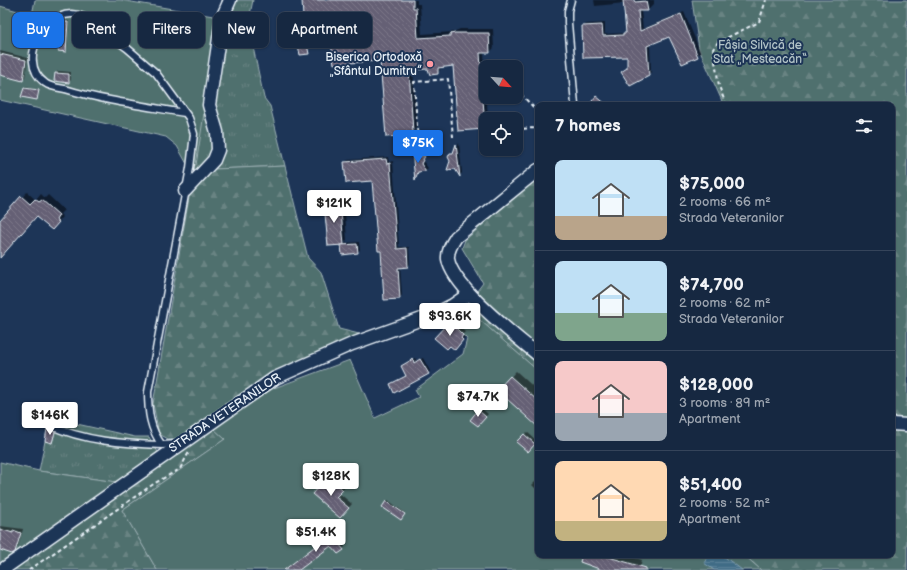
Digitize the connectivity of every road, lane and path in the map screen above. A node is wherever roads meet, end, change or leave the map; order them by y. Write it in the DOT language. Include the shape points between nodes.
graph roads {
  1 [pos="230,0"];
  2 [pos="571,0"];
  3 [pos="766,0"];
  4 [pos="523,96"];
  5 [pos="575,102"];
  6 [pos="725,102"];
  7 [pos="535,109"];
  8 [pos="185,113"];
  9 [pos="535,128"];
  10 [pos="523,129"];
  11 [pos="453,137"];
  12 [pos="418,140"];
  13 [pos="535,172"];
  14 [pos="185,191"];
  15 [pos="469,294"];
  16 [pos="535,352"];
  17 [pos="895,424"];
  18 [pos="49,425"];
  19 [pos="907,425"];
  20 [pos="162,446"];
  21 [pos="186,446"];
  22 [pos="2,570"];
  23 [pos="29,570"];
  1 -- 14 [label="street" via="222,18 209,105 217,132 218,150 214,160"];
  2 -- 5 [label="lane" via="568,23"];
  3 -- 6 [label="path" via="759,22 718,42 713,49 719,86"];
  4 -- 7 [label="path"];
  8 -- 8 [label="lane" via="85,95 46,84 33,65 32,54 36,43 43,30 55,18 67,12 76,13 127,48 156,73"];
  8 -- 14 [label="lane" via="194,134"];
  9 -- 10 [label="path"];
  11 -- 12 [label="path" via="448,79 414,82"];
  13 -- 15 [label="street" via="456,237 451,244 448,259 451,268"];
  14 -- 20 [label="lane" via="148,392 151,424"];
  15 -- 16 [label="street"];
  15 -- 21 [label="street, STRADA VETERANILOR" via="433,315 352,344 274,378 214,419"];
  17 -- 19 [label="street"];
  18 -- 20 [label="lane" via="91,438"];
  20 -- 21 [label="lane"];
  21 -- 22 [label="street, STRADA VETERANILOR"];
  21 -- 23 [label="path" via="186,460 180,469 155,483"];
}
